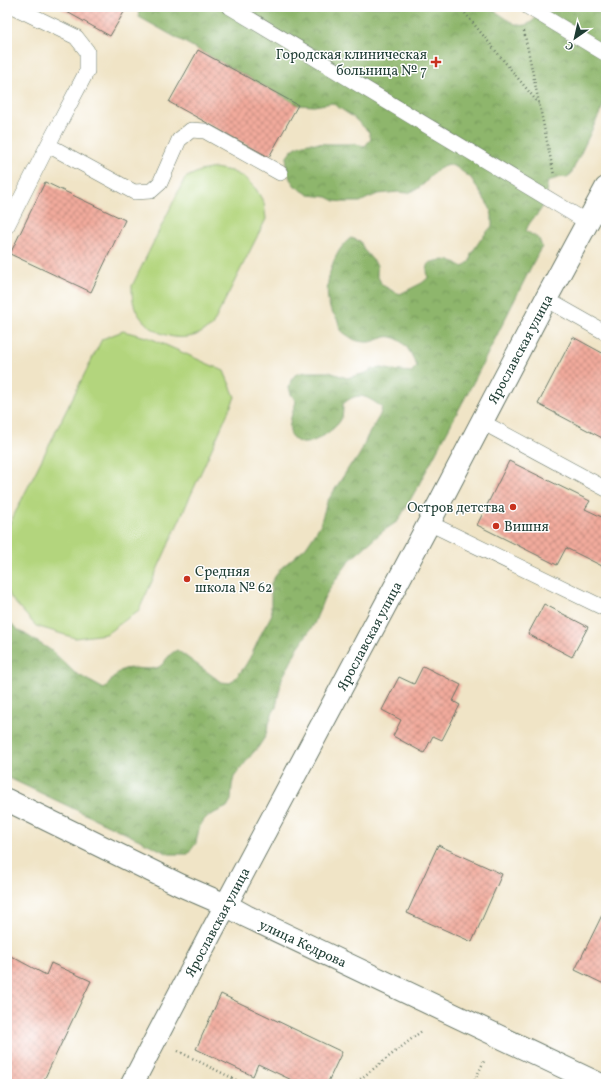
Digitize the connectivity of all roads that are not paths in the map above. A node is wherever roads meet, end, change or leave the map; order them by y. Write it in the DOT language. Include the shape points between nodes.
graph roads {
  1 [pos="14,7"];
  2 [pos="230,7"];
  3 [pos="528,7"];
  4 [pos="606,54"];
  5 [pos="48,145"];
  6 [pos="280,173"];
  7 [pos="606,188"];
  8 [pos="587,222"];
  9 [pos="7,226"];
  10 [pos="546,299"];
  11 [pos="606,333"];
  12 [pos="482,422"];
  13 [pos="606,489"];
  14 [pos="429,523"];
  15 [pos="606,609"];
  16 [pos="7,800"];
  17 [pos="226,905"];
  18 [pos="132,1084"];
  19 [pos="599,1084"];
  1 -- 5 [label="lane" via="76,37 87,51 87,71"];
  2 -- 8 [label="lane"];
  3 -- 4 [label="lane"];
  5 -- 6 [label="lane" via="134,192 151,191 160,183 179,140 191,130 205,131"];
  5 -- 9 [label="lane"];
  7 -- 8 [label="street, Ярославская улица"];
  8 -- 10 [label="street, Ярославская улица"];
  10 -- 11 [label="lane"];
  10 -- 12 [label="street, Ярославская улица"];
  12 -- 13 [label="lane"];
  12 -- 14 [label="street, Ярославская улица"];
  14 -- 15 [label="lane"];
  14 -- 17 [label="street, Ярославская улица"];
  16 -- 17 [label="street, улица Кедрова"];
  17 -- 18 [label="street, Ярославская улица"];
  17 -- 19 [label="street, улица Кедрова"];
}
